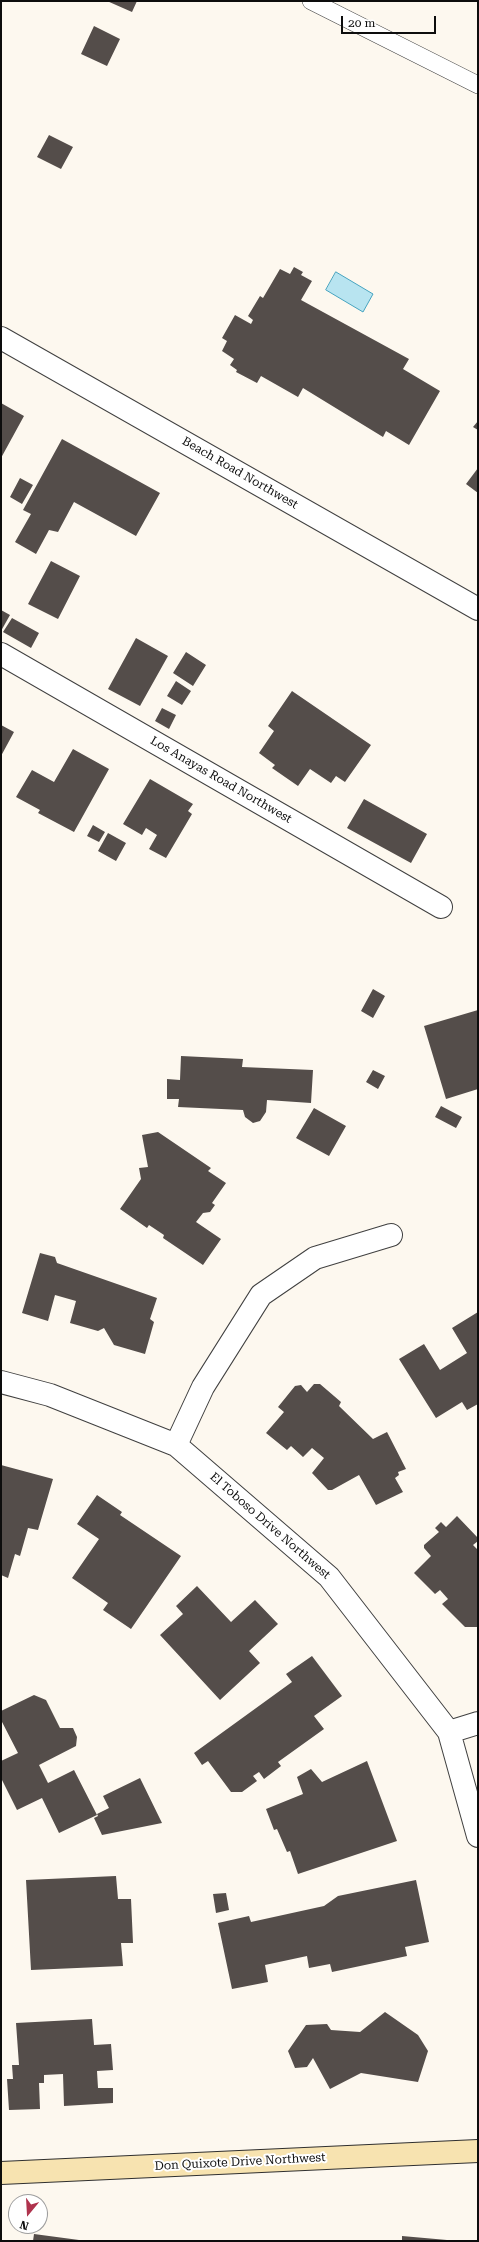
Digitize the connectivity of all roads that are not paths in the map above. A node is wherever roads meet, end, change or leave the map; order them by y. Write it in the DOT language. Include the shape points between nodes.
graph roads {
  1 [pos="311,1"];
  2 [pos="478,86"];
  3 [pos="1,338"];
  4 [pos="478,609"];
  5 [pos="1,654"];
  6 [pos="441,907"];
  7 [pos="391,1235"];
  8 [pos="1,1382"];
  9 [pos="176,1445"];
  10 [pos="478,1723"];
  11 [pos="449,1732"];
  12 [pos="478,1836"];
  13 [pos="478,2151"];
  14 [pos="1,2173"];
  1 -- 2 [label="lane"];
  3 -- 4 [label="street, Beach Road Northwest"];
  5 -- 6 [label="street, Los Anayas Road Northwest"];
  7 -- 9 [label="street" via="315,1258 261,1295 204,1387"];
  8 -- 9 [label="street, El Toboso Drive Northwest" via="50,1395"];
  9 -- 11 [label="street, El Toboso Drive Northwest" via="329,1577"];
  10 -- 11 [label="street"];
  11 -- 12 [label="street, El Toboso Drive Northwest"];
  13 -- 14 [label="street, Don Quixote Drive Northwest"];
}
